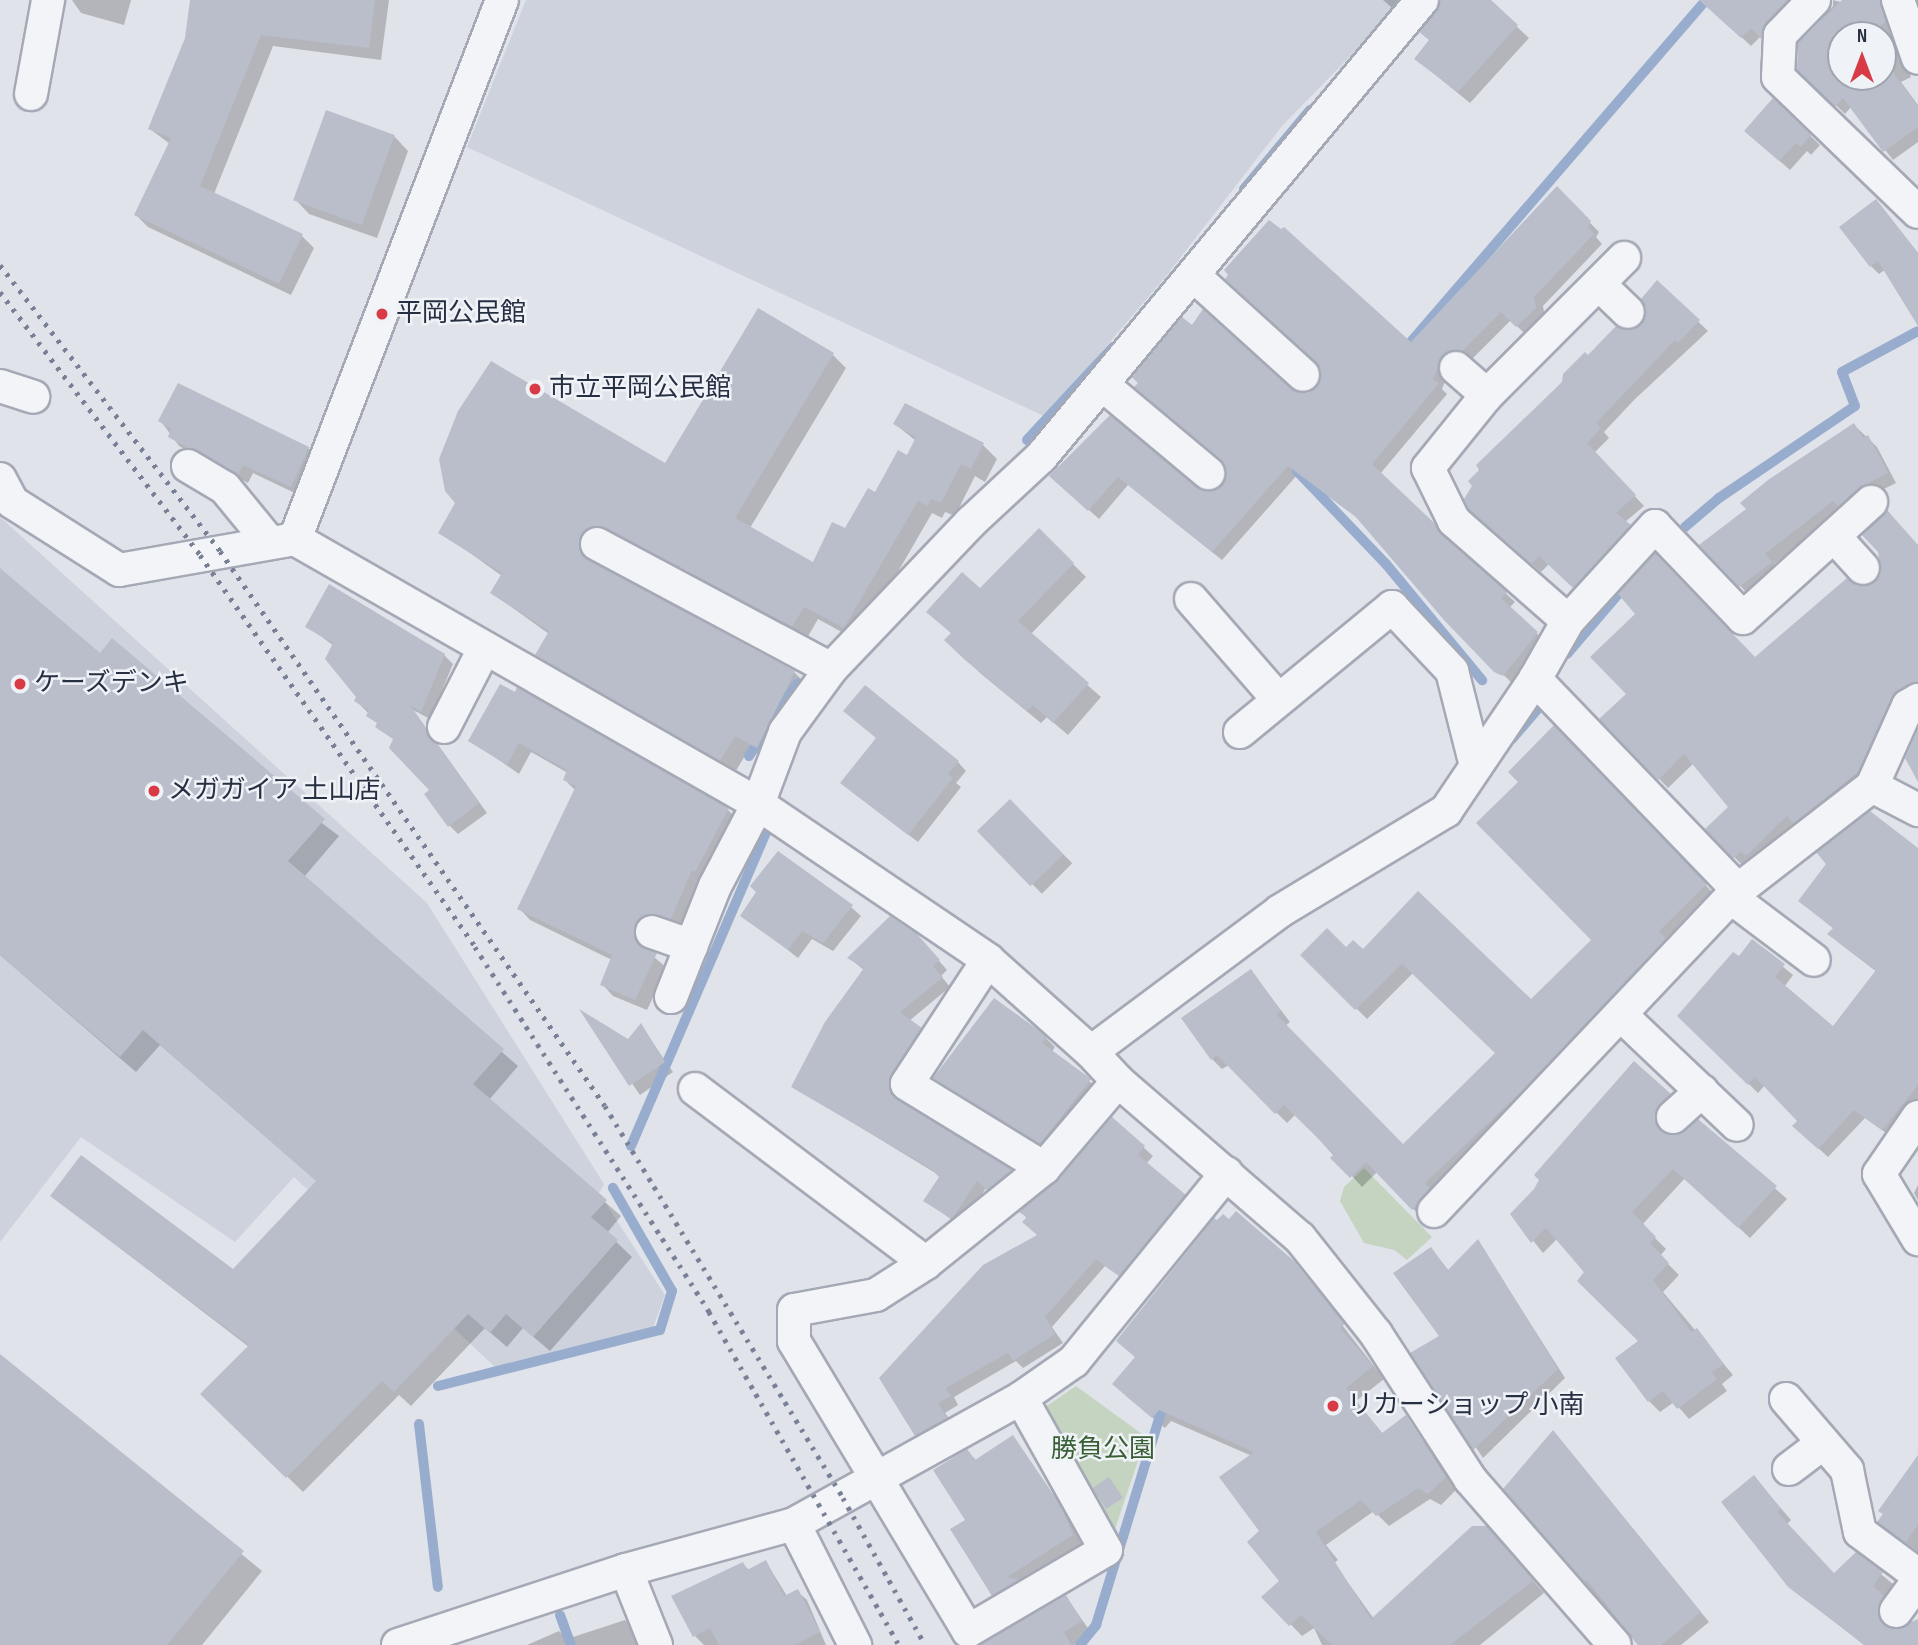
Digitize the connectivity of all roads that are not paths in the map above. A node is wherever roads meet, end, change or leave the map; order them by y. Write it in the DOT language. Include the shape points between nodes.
graph roads {
  1 [pos="48,0"];
  2 [pos="502,0"];
  3 [pos="1422,0"];
  4 [pos="1814,0"];
  5 [pos="1898,0"];
  6 [pos="1918,58"];
  7 [pos="31,94"];
  8 [pos="1918,212"];
  9 [pos="1624,258"];
  10 [pos="1194,276"];
  11 [pos="1599,285"];
  12 [pos="1628,312"];
  13 [pos="1457,368"];
  14 [pos="1303,375"];
  15 [pos="0,386"];
  16 [pos="1104,386"];
  17 [pos="1487,395"];
  18 [pos="33,397"];
  19 [pos="188,466"];
  20 [pos="1208,472"];
  21 [pos="0,480"];
  22 [pos="1871,502"];
  23 [pos="1835,536"];
  24 [pos="283,541"];
  25 [pos="597,544"];
  26 [pos="1863,568"];
  27 [pos="1191,599"];
  28 [pos="1568,621"];
  29 [pos="483,651"];
  30 [pos="831,669"];
  31 [pos="1535,679"];
  32 [pos="1278,699"];
  33 [pos="1918,700"];
  34 [pos="444,727"];
  35 [pos="1240,732"];
  36 [pos="1476,766"];
  37 [pos="1872,786"];
  38 [pos="758,804"];
  39 [pos="1918,810"];
  40 [pos="1735,895"];
  41 [pos="652,932"];
  42 [pos="692,946"];
  43 [pos="988,960"];
  44 [pos="1814,960"];
  45 [pos="671,997"];
  46 [pos="1622,1016"];
  47 [pos="1091,1052"];
  48 [pos="1118,1081"];
  49 [pos="695,1089"];
  50 [pos="1702,1091"];
  51 [pos="1673,1117"];
  52 [pos="1918,1117"];
  53 [pos="1737,1125"];
  54 [pos="1044,1168"];
  55 [pos="1227,1173"];
  56 [pos="1434,1211"];
  57 [pos="1918,1239"];
  58 [pos="926,1263"];
  59 [pos="1021,1398"];
  60 [pos="1786,1399"];
  61 [pos="1822,1444"];
  62 [pos="1789,1469"];
  63 [pos="879,1480"];
  64 [pos="794,1524"];
  65 [pos="626,1570"];
  66 [pos="1918,1576"];
  67 [pos="1918,1581"];
  68 [pos="1896,1611"];
  69 [pos="972,1638"];
  70 [pos="398,1645"];
  71 [pos="656,1645"];
  72 [pos="855,1645"];
  73 [pos="1615,1645"];
  1 -- 7 [label="street"];
  2 -- 24 [label="street"];
  3 -- 10 [label="street"];
  4 -- 8 [label="street" via="1780,35 1778,77"];
  5 -- 6 [label="street"];
  9 -- 11 [label="street"];
  10 -- 14 [label="street"];
  10 -- 16 [label="street"];
  11 -- 12 [label="street"];
  11 -- 17 [label="street"];
  13 -- 17 [label="street"];
  15 -- 18 [label="street"];
  16 -- 20 [label="street"];
  16 -- 30 [label="street" via="1041,457 971,522"];
  17 -- 28 [label="street" via="1428,468 1454,522"];
  19 -- 24 [label="street" via="225,488"];
  21 -- 24 [label="street" via="12,502 119,570"];
  22 -- 23 [label="street"];
  23 -- 26 [label="street"];
  23 -- 28 [label="street" via="1743,618 1655,526"];
  24 -- 29 [label="street"];
  25 -- 30 [label="street"];
  27 -- 32 [label="street"];
  28 -- 31 [label="street"];
  29 -- 34 [label="street"];
  29 -- 38 [label="street"];
  30 -- 38 [label="street" via="785,732"];
  31 -- 36 [label="street"];
  31 -- 40 [label="street"];
  32 -- 35 [label="street"];
  32 -- 36 [label="street" via="1392,607 1452,671"];
  33 -- 37 [label="street" via="1908,706"];
  36 -- 47 [label="street" via="1446,811 1280,911"];
  37 -- 39 [label="street"];
  37 -- 40 [label="street"];
  38 -- 42 [label="street" via="715,886"];
  38 -- 43 [label="street"];
  40 -- 44 [label="street"];
  40 -- 46 [label="street"];
  41 -- 42 [label="street"];
  42 -- 45 [label="street"];
  43 -- 47 [label="street"];
  43 -- 54 [label="street" via="907,1084"];
  46 -- 50 [label="street"];
  46 -- 56 [label="street"];
  47 -- 48 [label="street"];
  48 -- 54 [label="street"];
  48 -- 55 [label="street"];
  49 -- 58 [label="street"];
  50 -- 51 [label="street"];
  50 -- 53 [label="street"];
  52 -- 57 [label="street" via="1879,1174"];
  54 -- 58 [label="street"];
  55 -- 59 [label="street" via="1074,1361"];
  55 -- 73 [label="street" via="1300,1238 1336,1281 1470,1479"];
  58 -- 63 [label="street" via="876,1295 794,1310 794,1341"];
  59 -- 63 [label="street"];
  59 -- 69 [label="street" via="1106,1550"];
  60 -- 61 [label="street"];
  61 -- 62 [label="street"];
  61 -- 66 [label="street" via="1847,1470 1860,1532"];
  63 -- 64 [label="street"];
  63 -- 69 [label="street"];
  64 -- 65 [label="street"];
  64 -- 72 [label="street"];
  65 -- 70 [label="street"];
  65 -- 71 [label="street"];
  67 -- 68 [label="street"];
}
